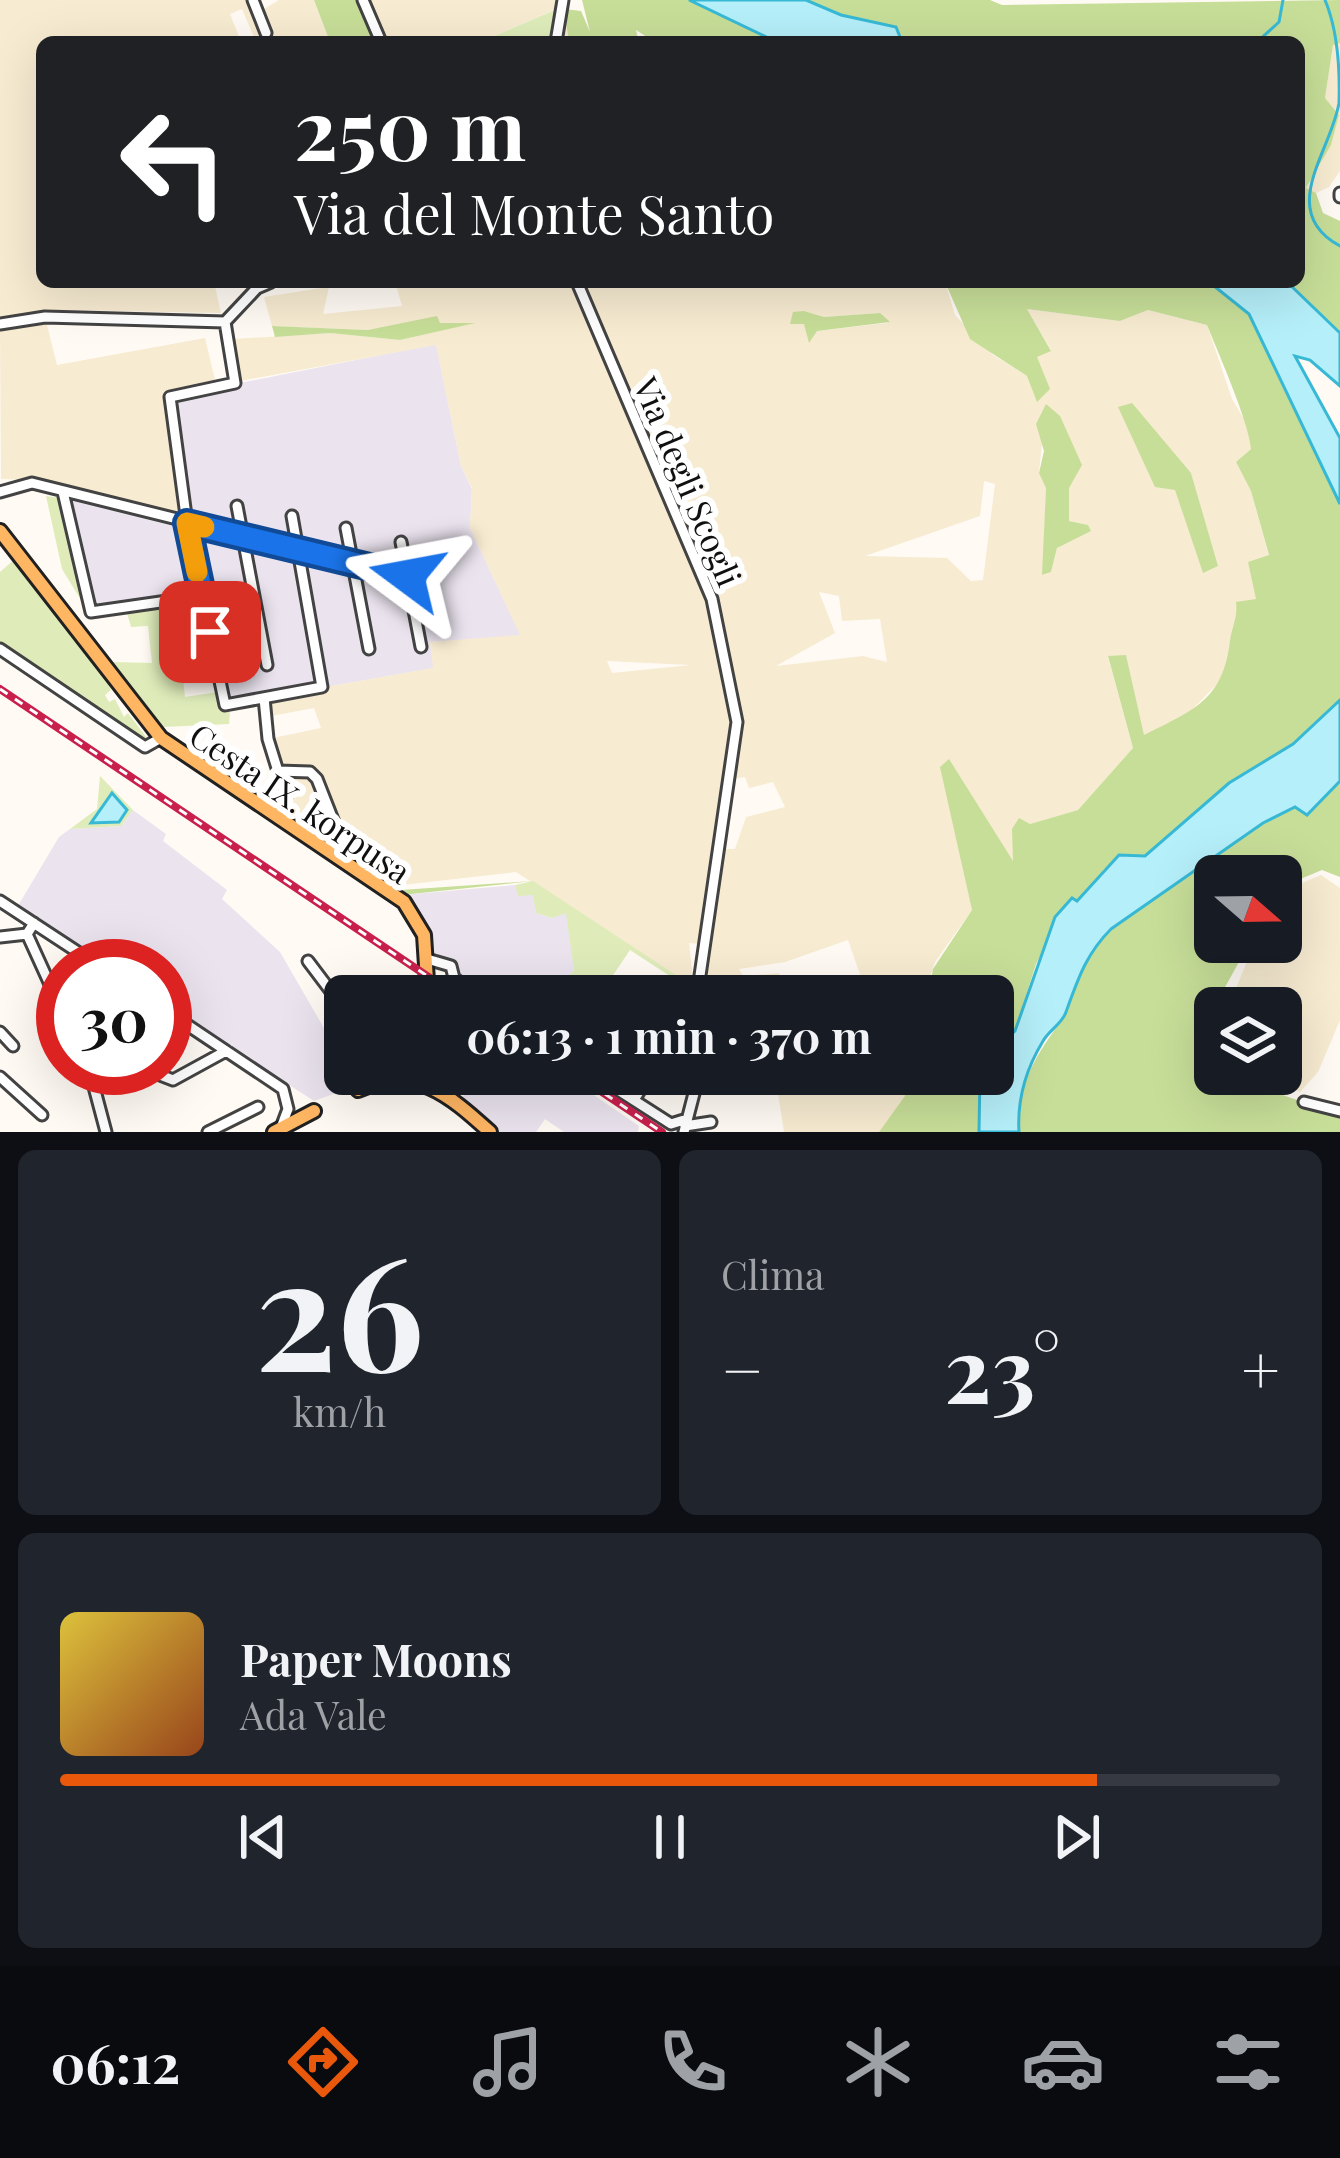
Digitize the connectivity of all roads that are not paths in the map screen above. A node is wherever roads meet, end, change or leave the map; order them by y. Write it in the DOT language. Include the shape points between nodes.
graph roads {
  1 [pos="253,0"];
  2 [pos="363,0"];
  3 [pos="563,0"];
  4 [pos="266,33"];
  5 [pos="378,36"];
  6 [pos="557,36"];
  7 [pos="257,288"];
  8 [pos="580,288"];
  9 [pos="225,322"];
  10 [pos="0,324"];
  11 [pos="0,492"];
  12 [pos="63,492"];
  13 [pos="237,506"];
  14 [pos="292,516"];
  15 [pos="187,523"];
  16 [pos="346,528"];
  17 [pos="0,531"];
  18 [pos="243,537"];
  19 [pos="401,542"];
  20 [pos="299,551"];
  21 [pos="352,564"];
  22 [pos="407,576"];
  23 [pos="202,596"];
  24 [pos="421,647"];
  25 [pos="0,649"];
  26 [pos="369,649"];
  27 [pos="267,665"];
  28 [pos="264,698"];
  29 [pos="161,739"];
  30 [pos="278,771"];
  31 [pos="286,796"];
  32 [pos="344,848"];
  33 [pos="0,901"];
  34 [pos="34,923"];
  35 [pos="27,934"];
  36 [pos="0,937"];
  37 [pos="58,939"];
  38 [pos="36,954"];
  39 [pos="427,959"];
  40 [pos="308,961"];
  41 [pos="427,975"];
  42 [pos="453,975"];
  43 [pos="699,975"];
  44 [pos="324,982"];
  45 [pos="192,1028"];
  46 [pos="0,1032"];
  47 [pos="13,1046"];
  48 [pos="226,1051"];
  49 [pos="192,1069"];
  50 [pos="0,1077"];
  51 [pos="96,1095"];
  52 [pos="442,1095"];
  53 [pos="626,1095"];
  54 [pos="637,1095"];
  55 [pos="694,1095"];
  56 [pos="634,1100"];
  57 [pos="1304,1102"];
  58 [pos="258,1107"];
  59 [pos="1340,1111"];
  60 [pos="314,1112"];
  61 [pos="42,1115"];
  62 [pos="711,1122"];
  63 [pos="686,1126"];
  64 [pos="278,1129"];
  65 [pos="106,1132"];
  66 [pos="208,1132"];
  67 [pos="490,1132"];
  1 -- 4 [label="street"];
  2 -- 5 [label="street"];
  3 -- 6 [label="street"];
  7 -- 9 [label="street"];
  8 -- 43 [label="street, Via degli Scogli" via="712,599 737,722"];
  9 -- 10 [label="street" via="45,316"];
  9 -- 15 [label="street" via="235,383 170,397"];
  11 -- 12 [label="street" via="32,483"];
  12 -- 15 [label="street"];
  12 -- 23 [label="street" via="91,612"];
  13 -- 18 [label="street"];
  14 -- 20 [label="street"];
  15 -- 18 [label="street"];
  15 -- 23 [label="street"];
  16 -- 21 [label="street"];
  17 -- 29 [label="main road, Cesta IX. korpusa"];
  18 -- 20 [label="street"];
  18 -- 27 [label="street"];
  19 -- 22 [label="street"];
  20 -- 21 [label="street"];
  20 -- 28 [label="street" via="322,687"];
  21 -- 22 [label="street"];
  21 -- 26 [label="street"];
  22 -- 24 [label="street"];
  23 -- 28 [label="street" via="225,705"];
  25 -- 29 [label="street" via="145,747"];
  28 -- 30 [label="street"];
  29 -- 39 [label="main road, Cesta IX. korpusa" via="404,902 424,935"];
  30 -- 31 [label="street"];
  30 -- 32 [label="street" via="317,779"];
  33 -- 34 [label="street"];
  34 -- 35 [label="street"];
  34 -- 37 [label="street"];
  35 -- 36 [label="street"];
  35 -- 38 [label="street"];
  39 -- 41 [label="main road, Cesta IX. korpusa"];
  39 -- 42 [label="street" via="451,966"];
  40 -- 44 [label="street"];
  45 -- 48 [label="street"];
  46 -- 47 [label="street"];
  48 -- 49 [label="street"];
  48 -- 64 [label="street" via="283,1089 288,1109"];
  50 -- 61 [label="street"];
  51 -- 65 [label="street"];
  52 -- 67 [label="main road"];
  53 -- 56 [label="street"];
  54 -- 56 [label="street"];
  55 -- 63 [label="street"];
  56 -- 63 [label="street"];
  57 -- 59 [label="street"];
  58 -- 66 [label="street"];
  60 -- 64 [label="main road"];
  62 -- 63 [label="street"];
}
